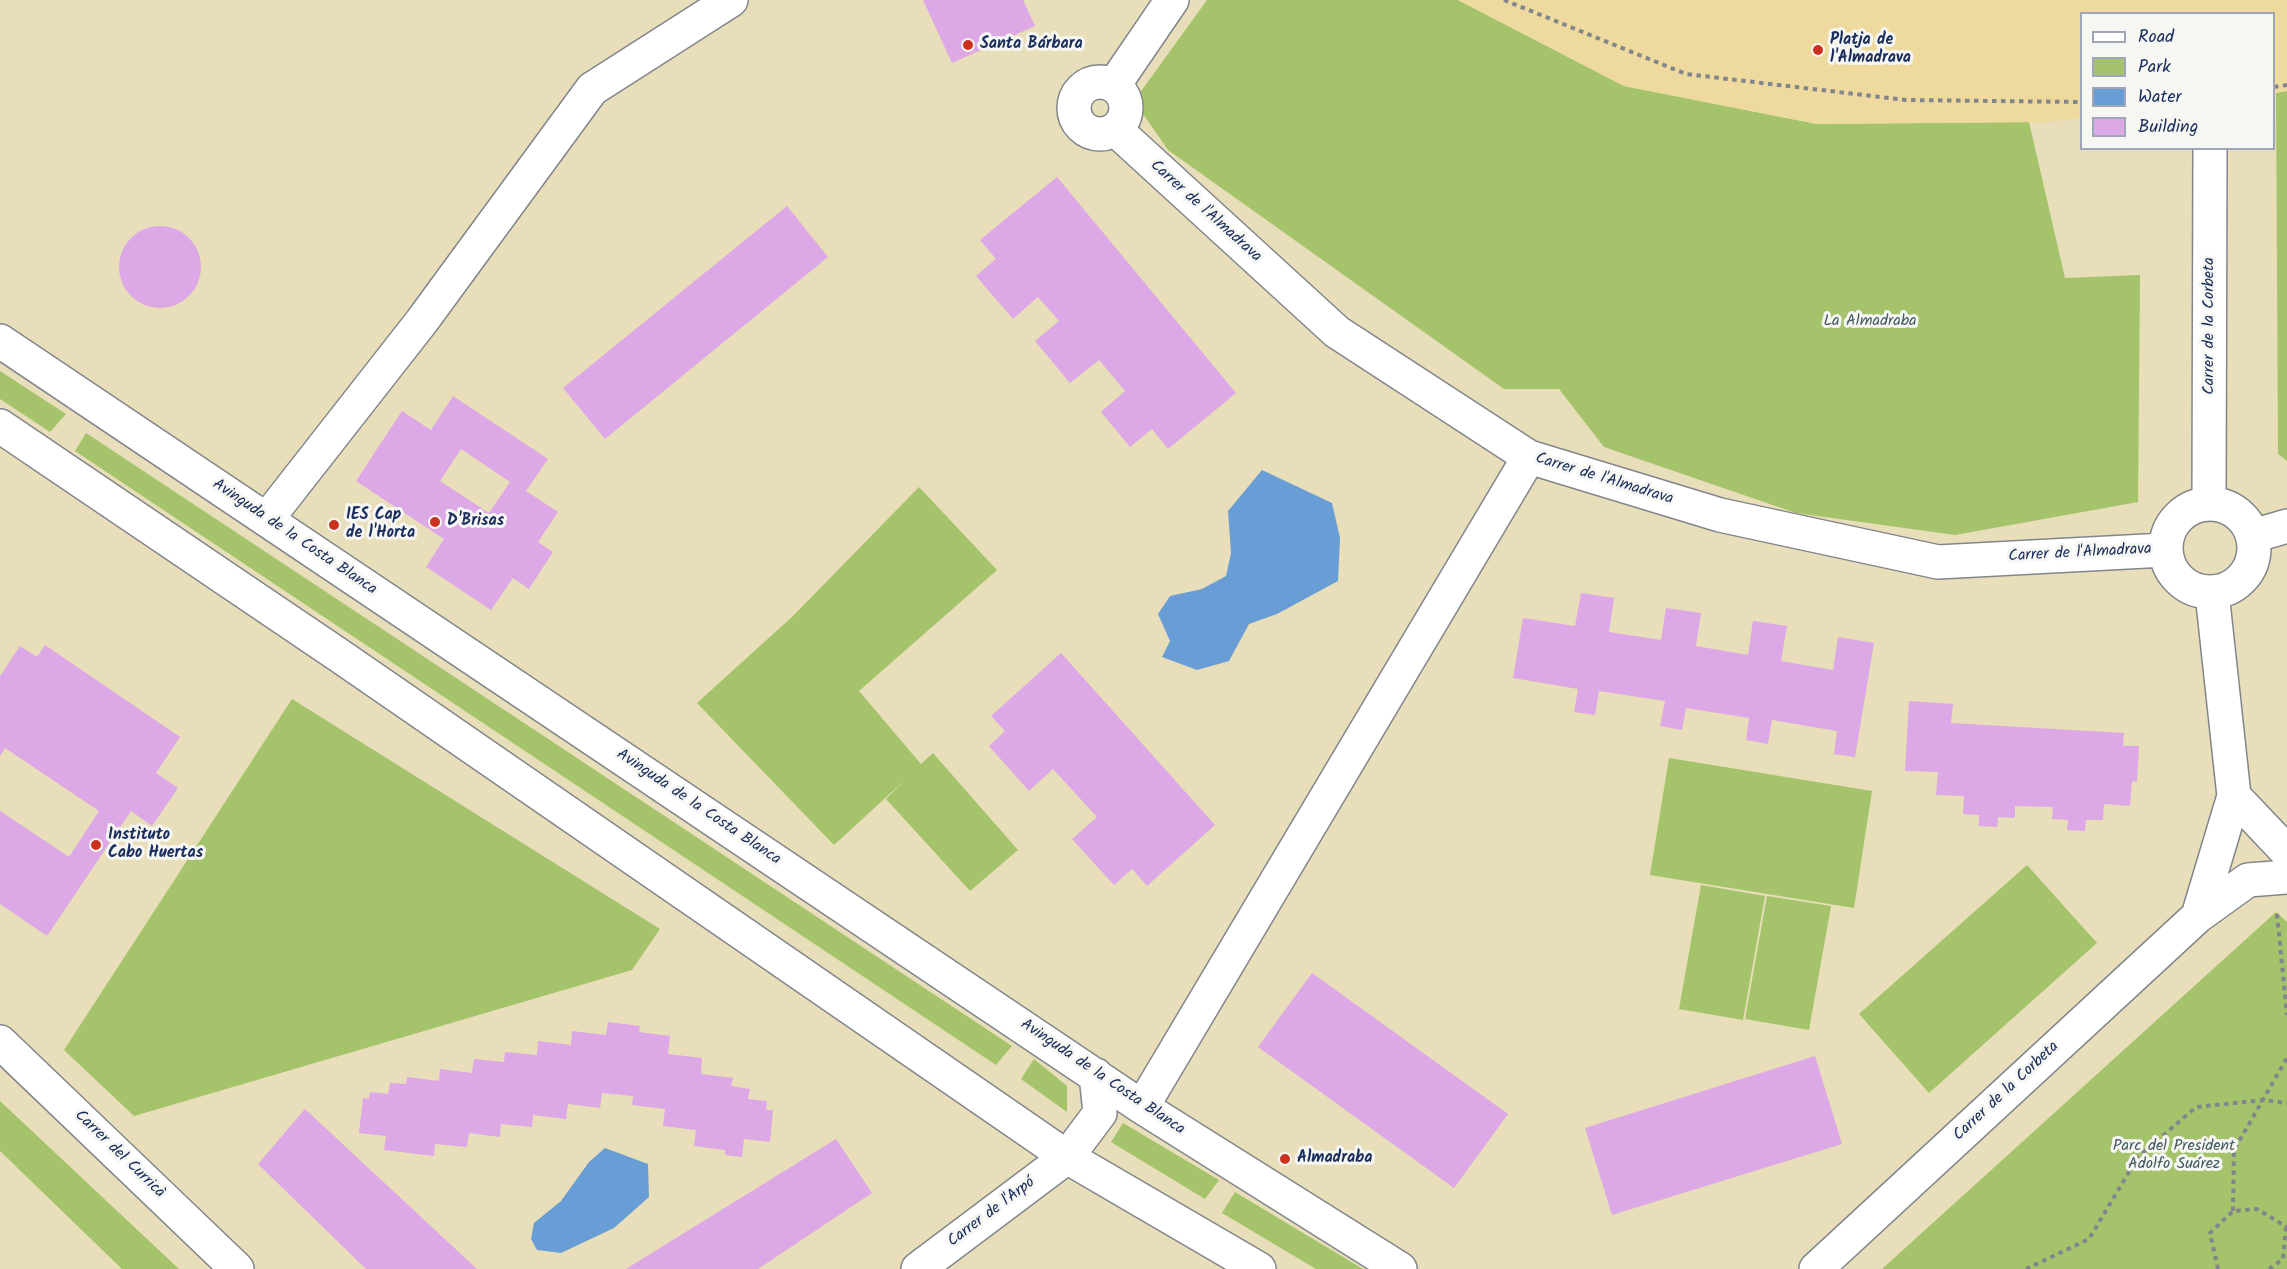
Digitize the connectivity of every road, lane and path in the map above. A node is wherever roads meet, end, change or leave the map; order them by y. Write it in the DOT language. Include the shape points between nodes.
graph roads {
  1 [pos="731,0"];
  2 [pos="1172,0"];
  3 [pos="1504,0"];
  4 [pos="1114,85"];
  5 [pos="2080,102"];
  6 [pos="1116,130"];
  7 [pos="2210,150"];
  8 [pos="0,341"];
  9 [pos="0,426"];
  10 [pos="1528,457"];
  11 [pos="2209,504"];
  12 [pos="267,519"];
  13 [pos="2287,526"];
  14 [pos="2253,536"];
  15 [pos="2165,550"];
  16 [pos="2212,593"];
  17 [pos="2234,796"];
  18 [pos="2287,852"];
  19 [pos="2287,877"];
  20 [pos="2276,912"];
  21 [pos="2198,916"];
  22 [pos="2287,1015"];
  23 [pos="2,1047"];
  24 [pos="2287,1058"];
  25 [pos="1096,1075"];
  26 [pos="2264,1100"];
  27 [pos="2287,1103"];
  28 [pos="1143,1107"];
  29 [pos="1066,1157"];
  30 [pos="2233,1211"];
  31 [pos="2286,1227"];
  32 [pos="237,1269"];
  33 [pos="918,1269"];
  34 [pos="1259,1269"];
  35 [pos="1400,1269"];
  36 [pos="1815,1269"];
  37 [pos="2026,1269"];
  38 [pos="2218,1269"];
  39 [pos="2268,1269"];
  1 -- 12 [label="street" via="592,89 422,321"];
  2 -- 4 [label="street"];
  3 -- 5 [label="path" via="1686,74 1905,100"];
  4 -- 6 [label="street" via="1126,102 1123,123"];
  4 -- 6 [label="street" via="1103,81 1090,83 1079,91 1074,115 1080,126 1091,133 1103,135"];
  6 -- 10 [label="street, Carrer de l'Almadrava" via="1337,332"];
  7 -- 11 [label="street, Carrer de la Corbeta"];
  8 -- 12 [label="street, Avinguda de la Costa Blanca"];
  9 -- 29 [label="street"];
  10 -- 15 [label="street, Carrer de l'Almadrava" via="1720,515 1938,562"];
  10 -- 28 [label="street"];
  11 -- 14 [label="street" via="2228,508 2244,519"];
  11 -- 15 [label="street" via="2187,510 2171,527"];
  12 -- 25 [label="street, Avinguda de la Costa Blanca"];
  13 -- 14 [label="street"];
  14 -- 16 [label="street" via="2253,562 2236,584"];
  15 -- 16 [label="street" via="2172,572 2189,588"];
  16 -- 17 [label="street"];
  17 -- 18 [label="street"];
  17 -- 21 [label="street"];
  19 -- 21 [label="street, Carrer de la Corbeta" via="2248,880"];
  20 -- 22 [label="path"];
  21 -- 36 [label="street, Carrer de la Corbeta"];
  23 -- 32 [label="street, Carrer del Curricà"];
  24 -- 26 [label="path"];
  25 -- 28 [label="street, Avinguda de la Costa Blanca"];
  25 -- 29 [label="street, Carrer de l'Arpó" via="1100,1113"];
  26 -- 27 [label="path"];
  26 -- 30 [label="path" via="2234,1150"];
  26 -- 37 [label="path" via="2196,1107 2138,1157 2089,1239"];
  28 -- 35 [label="street, Avinguda de la Costa Blanca"];
  29 -- 33 [label="street, Carrer de l'Arpó"];
  29 -- 34 [label="street"];
  30 -- 31 [label="path" via="2257,1209"];
  30 -- 38 [label="path" via="2210,1233"];
  31 -- 39 [label="path" via="2283,1260"];
}
